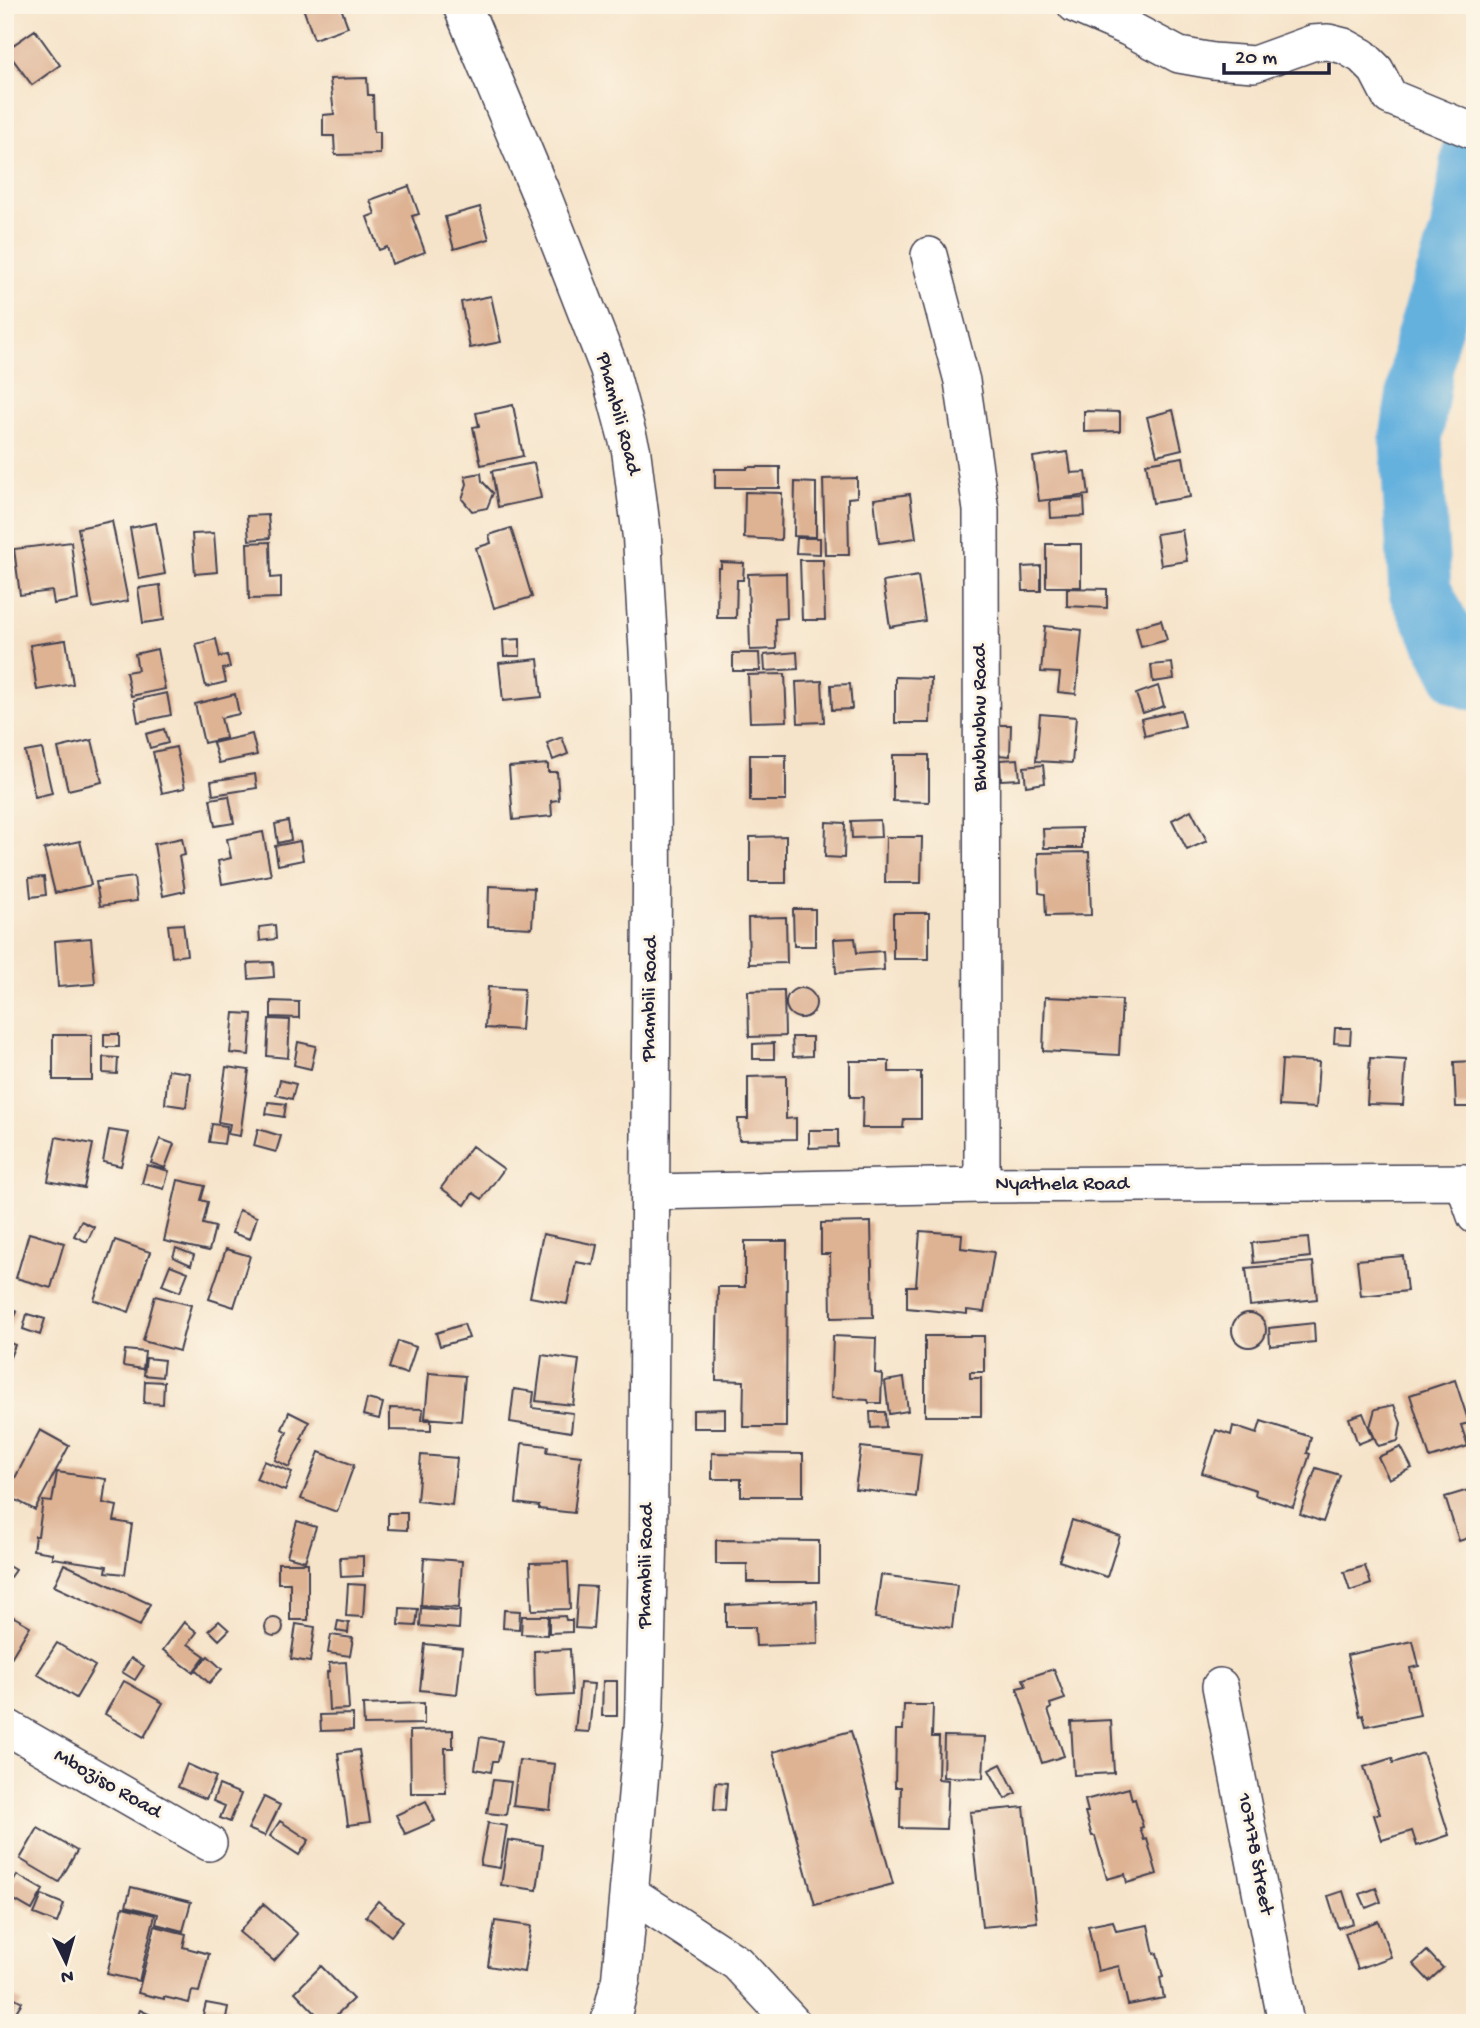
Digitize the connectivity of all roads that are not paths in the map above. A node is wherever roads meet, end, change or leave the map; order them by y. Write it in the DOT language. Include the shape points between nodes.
graph roads {
  1 [pos="462,5"];
  2 [pos="1075,5"];
  3 [pos="1475,132"];
  4 [pos="929,255"];
  5 [pos="1469,1182"];
  6 [pos="982,1185"];
  7 [pos="649,1192"];
  8 [pos="1475,1216"];
  9 [pos="1220,1686"];
  10 [pos="5,1726"];
  11 [pos="209,1843"];
  12 [pos="630,1892"];
  13 [pos="610,2023"];
  14 [pos="793,2023"];
  15 [pos="1286,2023"];
  1 -- 7 [label="street, Phambili Road" via="609,368 631,450 642,537 651,695"];
  2 -- 3 [label="street" via="1179,55 1213,61 1254,64 1312,43 1344,46 1376,70 1390,97"];
  4 -- 6 [label="street, Bhubhubhu Road" via="961,381 981,510"];
  5 -- 6 [label="street, Nyathela Road"];
  5 -- 8 [label="street"];
  6 -- 7 [label="street, Nyathela Road"];
  7 -- 12 [label="street, Phambili Road" via="644,1722"];
  9 -- 15 [label="street, 107178 Street"];
  10 -- 11 [label="street, Mboziso Road"];
  12 -- 13 [label="street, Phambili Road" via="621,1979"];
  12 -- 14 [label="street" via="737,1963"];
}
